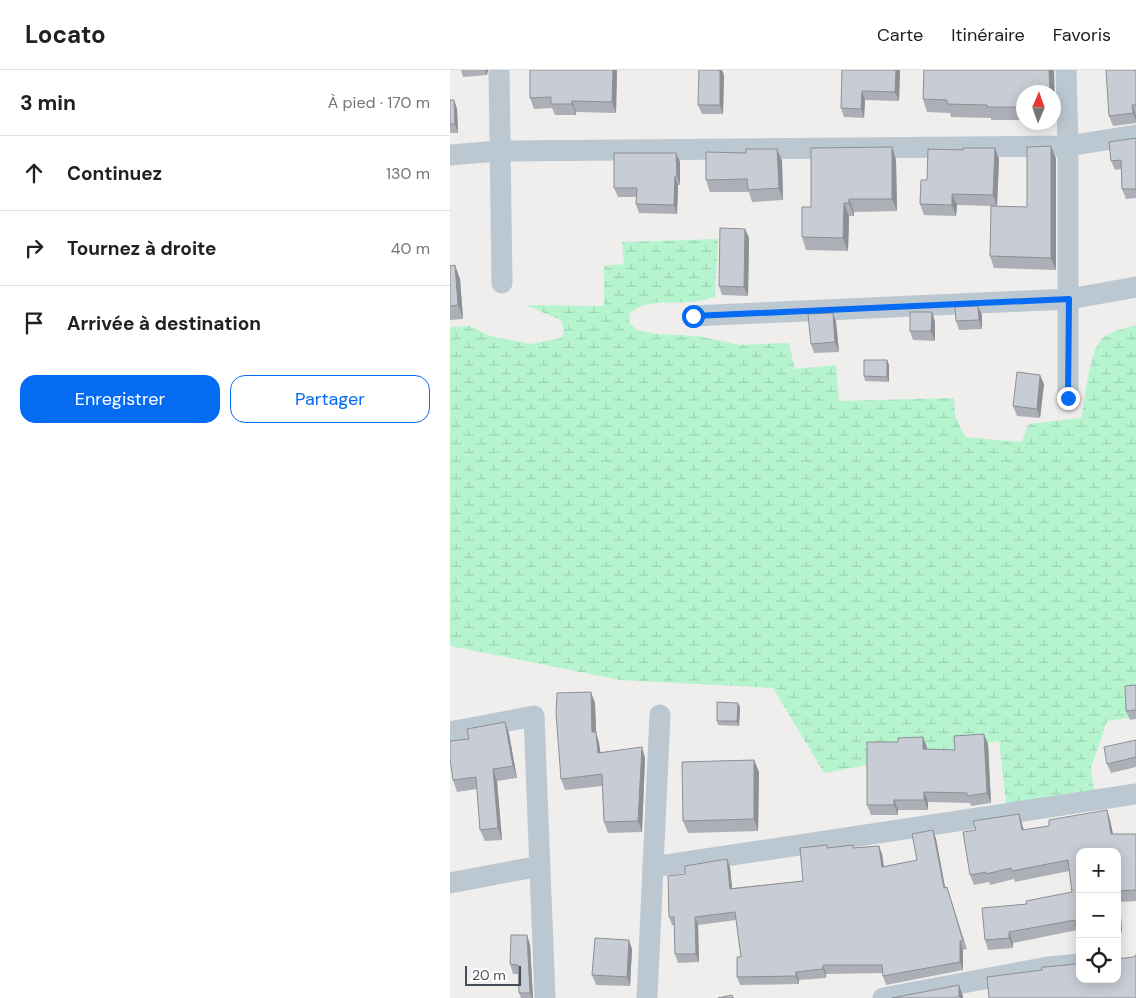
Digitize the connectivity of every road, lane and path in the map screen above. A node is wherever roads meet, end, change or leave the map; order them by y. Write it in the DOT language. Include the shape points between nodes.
graph roads {
  1 [pos="498,70"];
  2 [pos="1066,70"];
  3 [pos="1136,135"];
  4 [pos="1068,146"];
  5 [pos="499,151"];
  6 [pos="450,155"];
  7 [pos="502,283"];
  8 [pos="1136,287"];
  9 [pos="1069,299"];
  10 [pos="693,316"];
  11 [pos="1068,398"];
  12 [pos="660,715"];
  13 [pos="450,732"];
  14 [pos="1136,794"];
  15 [pos="540,866"];
  16 [pos="653,867"];
  17 [pos="450,883"];
  18 [pos="1076,964"];
  19 [pos="545,998"];
  20 [pos="647,998"];
  21 [pos="883,998"];
  1 -- 5 [label="street"];
  2 -- 4 [label="street"];
  3 -- 4 [label="street"];
  4 -- 5 [label="street"];
  4 -- 9 [label="street"];
  5 -- 6 [label="street"];
  5 -- 7 [label="street"];
  8 -- 9 [label="street"];
  9 -- 10 [label="street"];
  9 -- 11 [label="street"];
  12 -- 16 [label="street"];
  13 -- 15 [label="street" via="534,716"];
  14 -- 16 [label="street"];
  15 -- 17 [label="street"];
  15 -- 19 [label="street"];
  16 -- 20 [label="street"];
  18 -- 21 [label="street"];
}
